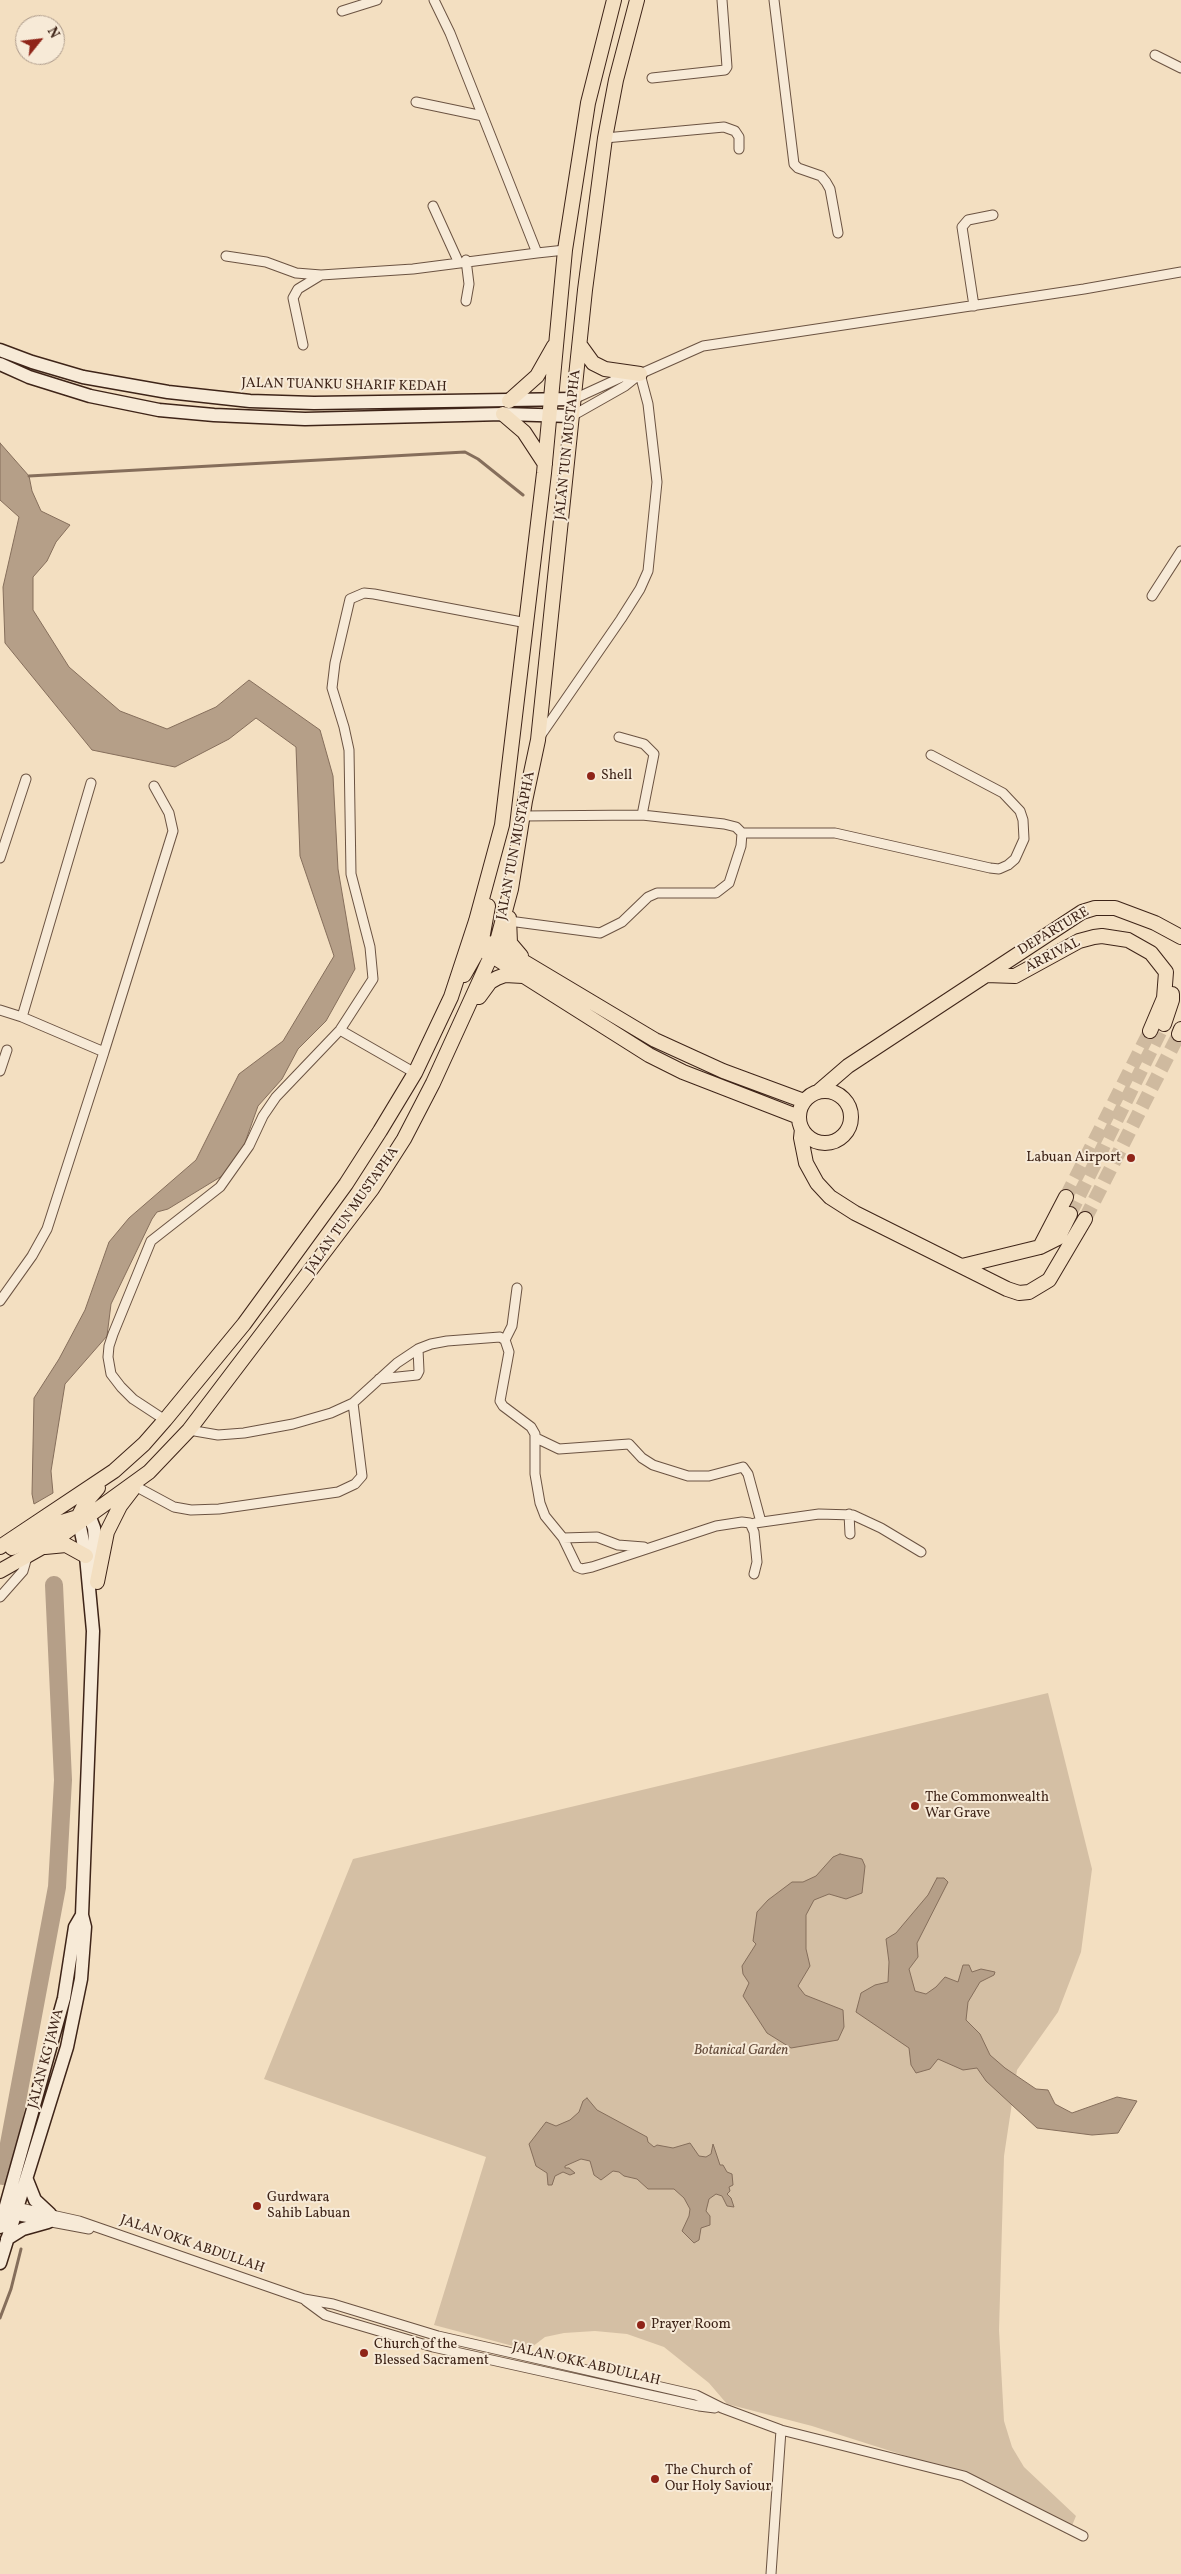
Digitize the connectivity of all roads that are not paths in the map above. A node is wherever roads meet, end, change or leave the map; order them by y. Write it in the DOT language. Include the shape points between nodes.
graph roads {
  1 [pos="377,0"];
  2 [pos="434,0"];
  3 [pos="614,0"];
  4 [pos="637,0"];
  5 [pos="722,0"];
  6 [pos="774,0"];
  7 [pos="342,11"];
  8 [pos="1155,55"];
  9 [pos="1181,68"];
  10 [pos="652,78"];
  11 [pos="416,102"];
  12 [pos="483,116"];
  13 [pos="605,138"];
  14 [pos="739,149"];
  15 [pos="432,206"];
  16 [pos="993,215"];
  17 [pos="838,233"];
  18 [pos="566,250"];
  19 [pos="537,253"];
  20 [pos="226,256"];
  21 [pos="462,261"];
  22 [pos="1181,272"];
  23 [pos="321,275"];
  24 [pos="466,301"];
  25 [pos="974,306"];
  26 [pos="559,338"];
  27 [pos="303,345"];
  28 [pos="580,346"];
  29 [pos="0,350"];
  30 [pos="0,364"];
  31 [pos="640,374"];
  32 [pos="551,400"];
  33 [pos="574,400"];
  34 [pos="509,401"];
  35 [pos="503,414"];
  36 [pos="549,416"];
  37 [pos="572,416"];
  38 [pos="544,468"];
  39 [pos="1181,551"];
  40 [pos="1152,596"];
  41 [pos="527,623"];
  42 [pos="619,737"];
  43 [pos="538,740"];
  44 [pos="932,755"];
  45 [pos="26,779"];
  46 [pos="92,783"];
  47 [pos="154,786"];
  48 [pos="642,815"];
  49 [pos="523,816"];
  50 [pos="502,825"];
  51 [pos="742,833"];
  52 [pos="0,858"];
  53 [pos="511,889"];
  54 [pos="509,921"];
  55 [pos="1181,937"];
  56 [pos="482,945"];
  57 [pos="494,950"];
  58 [pos="529,972"];
  59 [pos="1166,972"];
  60 [pos="986,975"];
  61 [pos="451,997"];
  62 [pos="0,1010"];
  63 [pos="22,1017"];
  64 [pos="1164,1024"];
  65 [pos="340,1030"];
  66 [pos="1150,1031"];
  67 [pos="448,1049"];
  68 [pos="7,1050"];
  69 [pos="104,1052"];
  70 [pos="0,1071"];
  71 [pos="415,1073"];
  72 [pos="820,1091"];
  73 [pos="804,1101"];
  74 [pos="800,1123"];
  75 [pos="1066,1197"];
  76 [pos="1070,1214"];
  77 [pos="1085,1219"];
  78 [pos="1040,1248"];
  79 [pos="962,1266"];
  80 [pos="517,1288"];
  81 [pos="0,1301"];
  82 [pos="505,1340"];
  83 [pos="418,1350"];
  84 [pos="379,1379"];
  85 [pos="353,1403"];
  86 [pos="165,1420"];
  87 [pos="189,1430"];
  88 [pos="536,1438"];
  89 [pos="114,1471"];
  90 [pos="149,1472"];
  91 [pos="135,1486"];
  92 [pos="849,1514"];
  93 [pos="82,1518"];
  94 [pos="761,1522"];
  95 [pos="750,1523"];
  96 [pos="850,1534"];
  97 [pos="563,1538"];
  98 [pos="0,1547"];
  99 [pos="43,1547"];
  100 [pos="649,1548"];
  101 [pos="921,1552"];
  102 [pos="0,1554"];
  103 [pos="86,1556"];
  104 [pos="27,1557"];
  105 [pos="0,1571"];
  106 [pos="754,1574"];
  107 [pos="97,1582"];
  108 [pos="0,1597"];
  109 [pos="93,1631"];
  110 [pos="20,2179"];
  111 [pos="0,2193"];
  112 [pos="7,2210"];
  113 [pos="49,2218"];
  114 [pos="0,2227"];
  115 [pos="7,2239"];
  116 [pos="0,2263"];
  117 [pos="304,2299"];
  118 [pos="722,2408"];
  119 [pos="781,2430"];
  120 [pos="1083,2536"];
  121 [pos="772,2574"];
  1 -- 7 [label="street"];
  2 -- 12 [label="street"];
  3 -- 18 [label="main road" via="588,104"];
  4 -- 13 [label="main road, JALAN TUN MUSTAPHA"];
  5 -- 10 [label="street" via="725,70"];
  6 -- 17 [label="street" via="794,164 821,176 826,182"];
  8 -- 9 [label="street"];
  11 -- 12 [label="street"];
  12 -- 19 [label="street"];
  13 -- 14 [label="street" via="724,127 735,131 739,137"];
  13 -- 28 [label="main road, JALAN TUN MUSTAPHA"];
  15 -- 21 [label="street"];
  16 -- 25 [label="street" via="968,220 962,227"];
  18 -- 19 [label="street"];
  18 -- 26 [label="main road"];
  19 -- 21 [label="street"];
  20 -- 23 [label="street" via="266,262 296,273"];
  21 -- 23 [label="street" via="414,269"];
  21 -- 24 [label="street" via="470,284"];
  22 -- 25 [label="street"];
  23 -- 27 [label="street" via="298,289 293,298"];
  25 -- 31 [label="street" via="703,346"];
  26 -- 32 [label="main road"];
  26 -- 34 [label="main road" via="537,376"];
  28 -- 31 [label="main road" via="593,363 605,369"];
  28 -- 33 [label="main road, JALAN TUN MUSTAPHA"];
  29 -- 34 [label="main road, JALAN TUANKU SHARIF KEDAH" via="83,377 168,392 250,401"];
  30 -- 35 [label="main road, JALAN TUANKU SHARIF KEDAH" via="29,377 90,396 159,410 305,419"];
  31 -- 33 [label="street" via="622,378"];
  31 -- 37 [label="street"];
  31 -- 43 [label="street" via="648,404 657,482 648,571 640,589"];
  32 -- 33 [label="main road, JALAN TUANKU SHARIF KEDAH"];
  32 -- 34 [label="main road, JALAN TUANKU SHARIF KEDAH"];
  32 -- 36 [label="main road"];
  33 -- 37 [label="main road, JALAN TUN MUSTAPHA"];
  35 -- 36 [label="main road, JALAN TUANKU SHARIF KEDAH"];
  35 -- 38 [label="main road" via="524,432"];
  36 -- 37 [label="main road, JALAN TUANKU SHARIF KEDAH"];
  36 -- 38 [label="main road"];
  37 -- 43 [label="main road, JALAN TUN MUSTAPHA"];
  38 -- 41 [label="main road"];
  39 -- 40 [label="street"];
  41 -- 50 [label="main road"];
  41 -- 65 [label="street" via="374,594 364,593 350,599 332,688 349,750 351,874 368,938 373,979"];
  42 -- 48 [label="street" via="644,744 654,754"];
  43 -- 49 [label="main road, JALAN TUN MUSTAPHA"];
  44 -- 51 [label="street" via="1003,793 1020,811 1024,840 1015,859 1008,865 990,868 835,833"];
  45 -- 52 [label="street"];
  46 -- 63 [label="street"];
  47 -- 69 [label="street" via="169,812 173,831"];
  48 -- 49 [label="street"];
  48 -- 51 [label="street" via="724,824 736,827"];
  49 -- 53 [label="main road, JALAN TUN MUSTAPHA"];
  50 -- 56 [label="main road"];
  50 -- 61 [label="main road" via="476,922"];
  51 -- 54 [label="street" via="729,883 716,893 657,893 648,897 622,922 600,933"];
  53 -- 54 [label="main road"];
  53 -- 57 [label="main road, JALAN TUN MUSTAPHA"];
  54 -- 58 [label="main road" via="510,943"];
  55 -- 60 [label="main road, DEPARTURE" via="1122,910 1095,908 1050,931"];
  56 -- 57 [label="main road"];
  56 -- 61 [label="main road"];
  57 -- 58 [label="main road"];
  57 -- 67 [label="main road, JALAN TUN MUSTAPHA"];
  58 -- 67 [label="main road" via="505,975 490,982 479,995 461,1033"];
  58 -- 73 [label="main road" via="655,1040 722,1071"];
  58 -- 74 [label="main road" via="649,1055"];
  59 -- 60 [label="main road, ARRIVAL" via="1160,962 1141,946 1128,940 1102,936 1079,941 1015,976"];
  59 -- 64 [label="main road" via="1172,1000"];
  59 -- 66 [label="main road" via="1164,998"];
  60 -- 72 [label="main road, DEPARTURE" via="843,1070"];
  61 -- 71 [label="main road"];
  62 -- 63 [label="street"];
  63 -- 69 [label="street"];
  65 -- 71 [label="street"];
  65 -- 86 [label="street" via="276,1098 263,1116 249,1146 220,1187 151,1241 108,1346 108,1357 111,1374 121,1387"];
  67 -- 87 [label="main road, JALAN TUN MUSTAPHA" via="404,1139 372,1190"];
  68 -- 70 [label="street"];
  69 -- 81 [label="street" via="47,1229"];
  71 -- 86 [label="main road" via="351,1176 297,1252 244,1324"];
  72 -- 73 [label="main road"];
  72 -- 74 [label="main road" via="828,1090 844,1098 852,1114 851,1124 841,1138 824,1143 808,1136"];
  73 -- 74 [label="main road"];
  74 -- 79 [label="main road" via="806,1163 817,1183 830,1196 854,1213"];
  75 -- 78 [label="main road"];
  76 -- 78 [label="main road" via="1058,1238"];
  77 -- 79 [label="main road" via="1049,1280 1029,1292 1007,1289"];
  78 -- 79 [label="main road"];
  80 -- 82 [label="street" via="512,1326"];
  82 -- 83 [label="street" via="500,1336 447,1341"];
  82 -- 88 [label="street" via="509,1352 500,1400 503,1406 532,1427"];
  83 -- 84 [label="street"];
  83 -- 84 [label="street" via="419,1371 416,1375"];
  84 -- 85 [label="street"];
  85 -- 87 [label="street" via="300,1422 244,1433 218,1435"];
  85 -- 91 [label="street" via="362,1476 355,1484 338,1492 219,1509 181,1509"];
  86 -- 89 [label="main road"];
  87 -- 90 [label="main road, JALAN TUN MUSTAPHA"];
  88 -- 94 [label="street" via="560,1449 629,1444 653,1465 688,1476 710,1476 743,1467 748,1474"];
  88 -- 97 [label="street" via="535,1474 540,1503 545,1516"];
  89 -- 93 [label="main road" via="92,1494"];
  89 -- 98 [label="main road"];
  90 -- 91 [label="main road"];
  90 -- 93 [label="main road, JALAN TUN MUSTAPHA"];
  91 -- 107 [label="main road" via="107,1532"];
  92 -- 94 [label="street" via="819,1514"];
  92 -- 96 [label="street"];
  92 -- 101 [label="street" via="881,1528"];
  93 -- 99 [label="main road, JALAN TUN MUSTAPHA"];
  93 -- 102 [label="main road" via="62,1522"];
  93 -- 103 [label="main road, JALAN KG JAWA"];
  93 -- 107 [label="main road, JALAN KG JAWA" via="97,1551"];
  94 -- 95 [label="street"];
  95 -- 100 [label="street" via="716,1526"];
  95 -- 106 [label="street" via="757,1544"];
  97 -- 100 [label="street" via="597,1537 618,1545"];
  97 -- 100 [label="street" via="575,1564 581,1569"];
  99 -- 103 [label="main road" via="66,1545"];
  99 -- 104 [label="main road, JALAN TUN MUSTAPHA"];
  103 -- 109 [label="main road, JALAN KG JAWA"];
  104 -- 105 [label="main road, JALAN TUN MUSTAPHA"];
  104 -- 108 [label="street" via="16,1581"];
  107 -- 109 [label="main road, JALAN KG JAWA"];
  109 -- 110 [label="main road, JALAN KG JAWA" via="82,1915 75,1927 64,1998"];
  110 -- 111 [label="main road"];
  110 -- 112 [label="main road, JALAN KG JAWA"];
  110 -- 113 [label="main road"];
  112 -- 113 [label="street, JALAN OKK ABDULLAH"];
  112 -- 114 [label="main road"];
  112 -- 115 [label="main road"];
  113 -- 115 [label="main road" via="23,2228"];
  113 -- 117 [label="street, JALAN OKK ABDULLAH" via="99,2230"];
  115 -- 116 [label="main road"];
  117 -- 118 [label="street, JALAN OKK ABDULLAH" via="333,2304 438,2336 696,2395"];
  117 -- 118 [label="street, JALAN OKK ABDULLAH" via="338,2319 432,2347 699,2406"];
  118 -- 119 [label="street, JALAN OKK ABDULLAH"];
  119 -- 120 [label="street, JALAN OKK ABDULLAH" via="964,2476"];
  119 -- 121 [label="street"];
}
